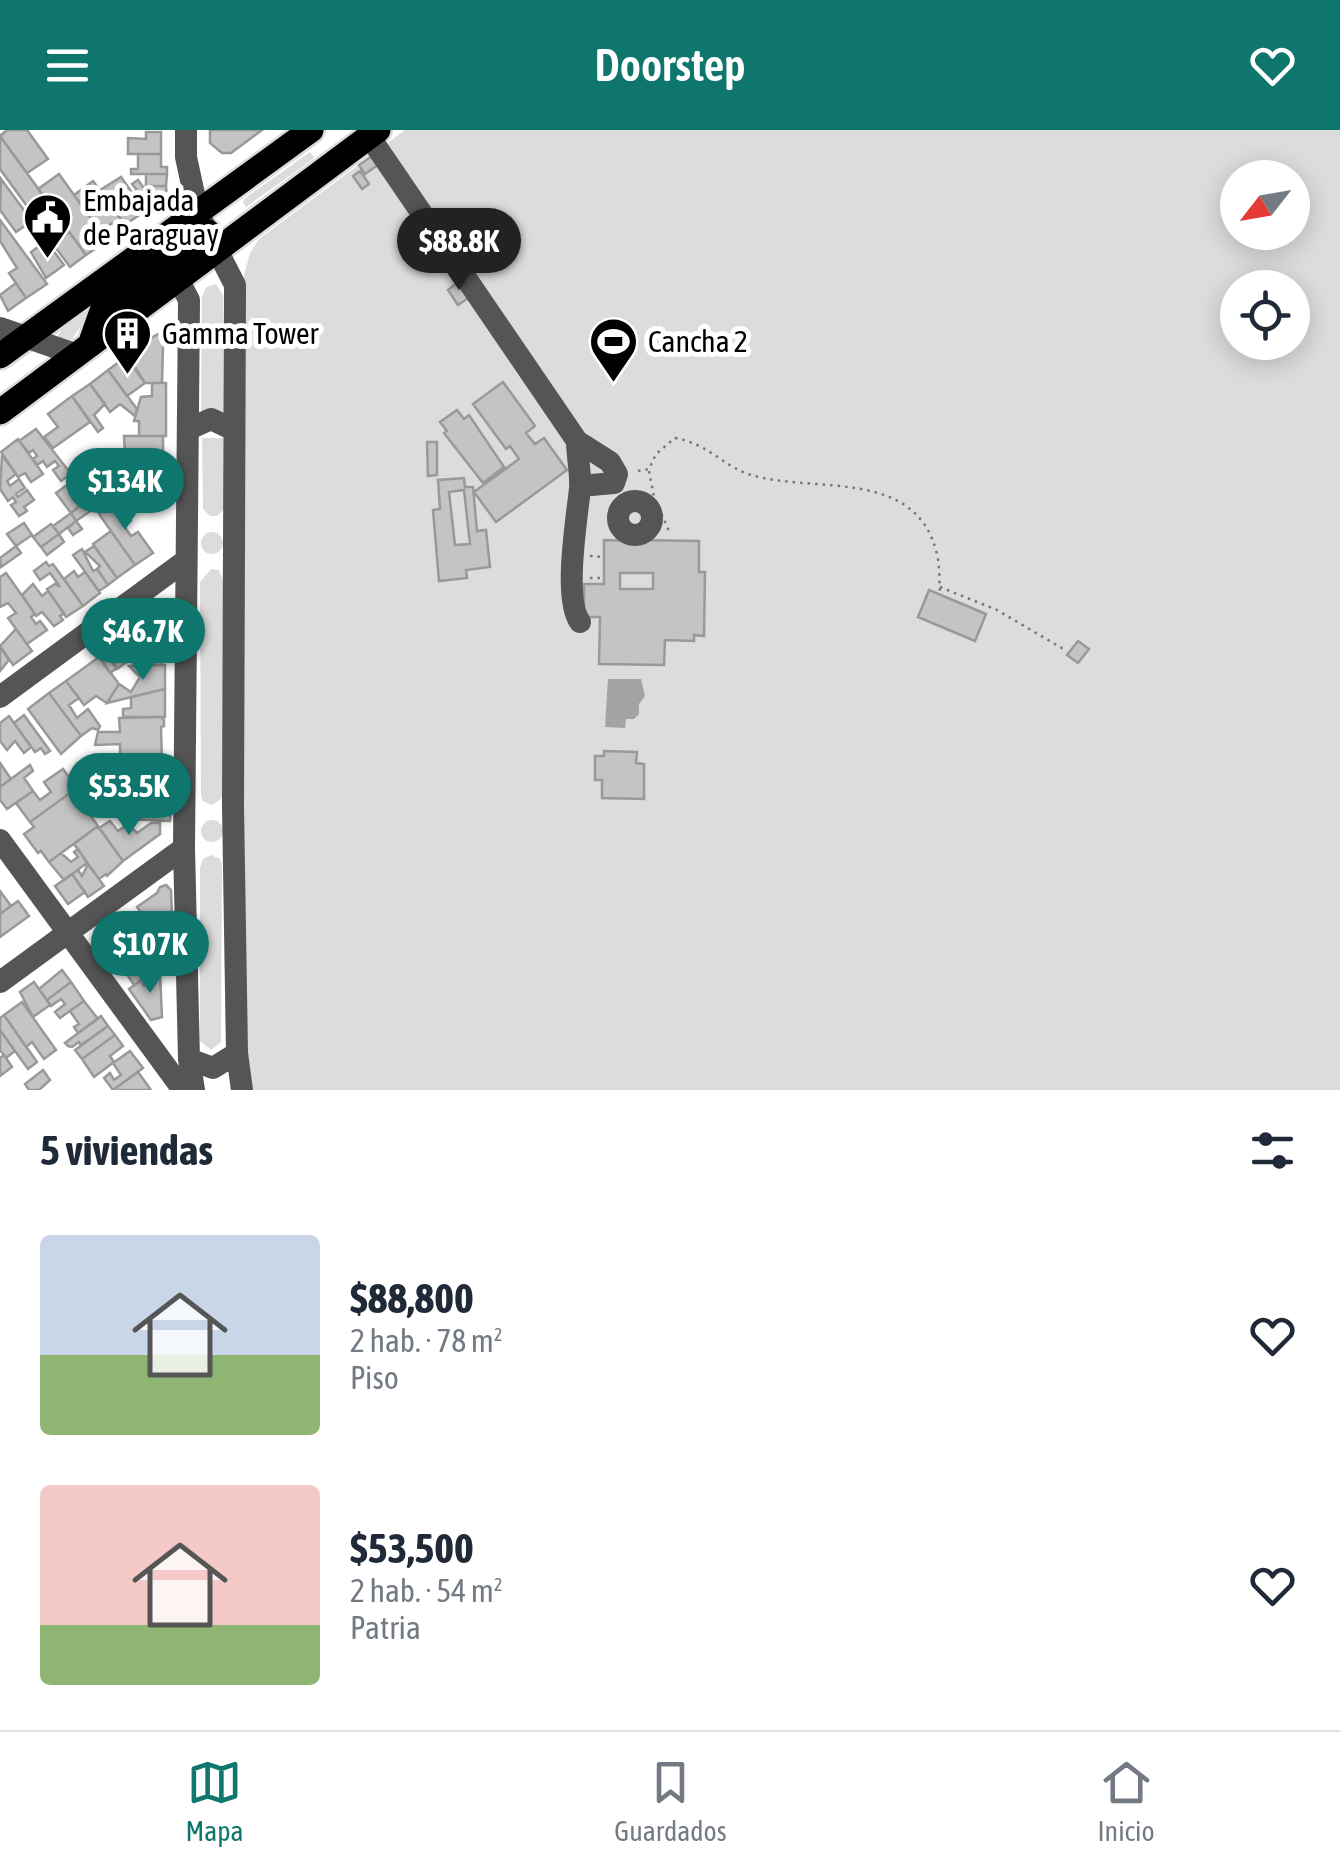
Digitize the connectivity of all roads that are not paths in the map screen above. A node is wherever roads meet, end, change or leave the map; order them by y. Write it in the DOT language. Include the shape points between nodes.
graph roads {
  1 [pos="186,130"];
  2 [pos="310,130"];
  3 [pos="363,135"];
  4 [pos="208,231"];
  5 [pos="178,279"];
  6 [pos="0,328"];
  7 [pos="25,337"];
  8 [pos="83,350"];
  9 [pos="0,356"];
  10 [pos="0,412"];
  11 [pos="189,429"];
  12 [pos="234,430"];
  13 [pos="577,441"];
  14 [pos="580,486"];
  15 [pos="620,487"];
  16 [pos="661,520"];
  17 [pos="186,561"];
  18 [pos="580,622"];
  19 [pos="0,697"];
  20 [pos="0,840"];
  21 [pos="184,848"];
  22 [pos="68,932"];
  23 [pos="0,982"];
  24 [pos="238,1053"];
  25 [pos="190,1059"];
  26 [pos="183,1090"];
  27 [pos="194,1090"];
  28 [pos="222,1090"];
  29 [pos="230,1090"];
  30 [pos="242,1090"];
  1 -- 4 [label="street" via="186,157"];
  2 -- 4 [label="main road"];
  3 -- 4 [label="main road"];
  3 -- 13 [label="street"];
  4 -- 5 [label="main road"];
  4 -- 7 [label="main road"];
  4 -- 8 [label="main road" via="102,311"];
  4 -- 12 [label="street" via="235,284"];
  5 -- 8 [label="main road"];
  5 -- 11 [label="street" via="190,300"];
  6 -- 7 [label="street"];
  7 -- 8 [label="street"];
  7 -- 9 [label="main road"];
  8 -- 10 [label="main road"];
  11 -- 12 [label="street" via="211,420"];
  11 -- 17 [label="street"];
  12 -- 24 [label="street"];
  13 -- 14 [label="street"];
  13 -- 15 [label="street" via="610,462"];
  14 -- 15 [label="street"];
  14 -- 18 [label="street" via="572,603"];
  15 -- 16 [label="street"];
  17 -- 19 [label="street"];
  17 -- 21 [label="street"];
  20 -- 22 [label="street"];
  21 -- 22 [label="street"];
  21 -- 25 [label="street"];
  22 -- 23 [label="street"];
  22 -- 26 [label="street"];
  24 -- 25 [label="street" via="213,1068"];
  24 -- 30 [label="street"];
  25 -- 27 [label="street"];
  28 -- 29 [label="street"];
}
